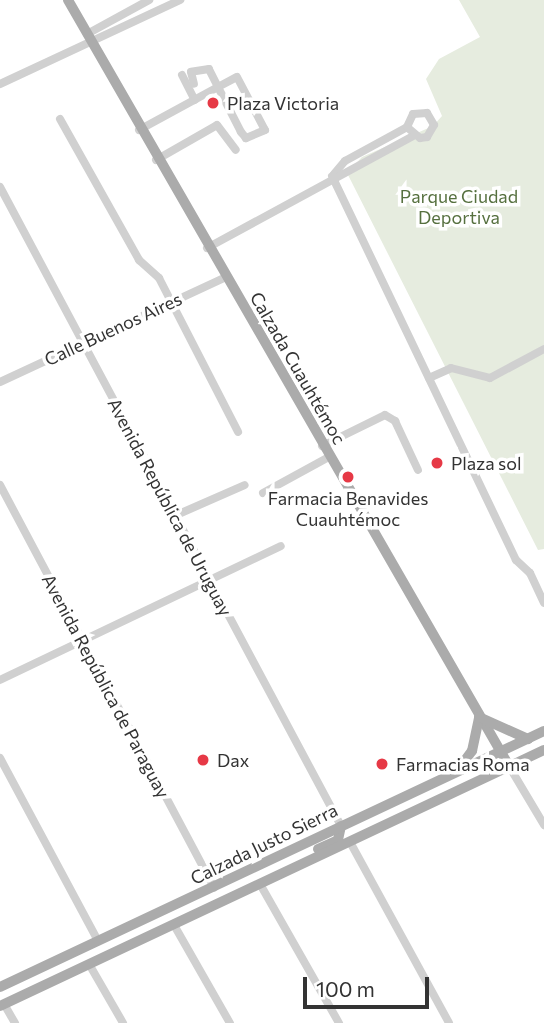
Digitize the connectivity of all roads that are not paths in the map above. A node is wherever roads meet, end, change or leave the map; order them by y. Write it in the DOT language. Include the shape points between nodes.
graph roads {
  1 [pos="68,0"];
  2 [pos="149,0"];
  3 [pos="180,0"];
  4 [pos="89,38"];
  5 [pos="182,75"];
  6 [pos="0,84"];
  7 [pos="194,84"];
  8 [pos="218,88"];
  9 [pos="195,100"];
  10 [pos="60,119"];
  11 [pos="407,127"];
  12 [pos="139,130"];
  13 [pos="389,136"];
  14 [pos="413,136"];
  15 [pos="395,146"];
  16 [pos="236,150"];
  17 [pos="156,160"];
  18 [pos="332,176"];
  19 [pos="0,187"];
  20 [pos="207,248"];
  21 [pos="226,277"];
  22 [pos="171,302"];
  23 [pos="82,343"];
  24 [pos="544,349"];
  25 [pos="429,378"];
  26 [pos="0,382"];
  27 [pos="238,432"];
  28 [pos="322,446"];
  29 [pos="329,457"];
  30 [pos="418,470"];
  31 [pos="0,485"];
  32 [pos="245,485"];
  33 [pos="263,493"];
  34 [pos="174,516"];
  35 [pos="281,545"];
  36 [pos="209,581"];
  37 [pos="544,603"];
  38 [pos="82,641"];
  39 [pos="0,680"];
  40 [pos="479,717"];
  41 [pos="544,731"];
  42 [pos="528,739"];
  43 [pos="544,750"];
  44 [pos="500,752"];
  45 [pos="0,758"];
  46 [pos="509,766"];
  47 [pos="3,769"];
  48 [pos="455,774"];
  49 [pos="544,825"];
  50 [pos="341,826"];
  51 [pos="350,842"];
  52 [pos="302,864"];
  53 [pos="260,884"];
  54 [pos="214,887"];
  55 [pos="174,925"];
  56 [pos="98,941"];
  57 [pos="89,964"];
  58 [pos="0,987"];
  59 [pos="2,1005"];
  60 [pos="15,1023"];
  61 [pos="123,1023"];
  62 [pos="230,1023"];
  63 [pos="339,1023"];
  64 [pos="449,1023"];
  1 -- 4 [label="main road, Calzada Cuauhtémoc"];
  2 -- 4 [label="street"];
  3 -- 4 [label="street"];
  4 -- 6 [label="street"];
  4 -- 12 [label="main road, Calzada Cuauhtémoc"];
  5 -- 9 [label="street"];
  7 -- 8 [label="street" via="191,72 205,66"];
  8 -- 8 [label="street" via="237,78 242,81 265,130 246,138"];
  8 -- 9 [label="street"];
  9 -- 12 [label="street"];
  10 -- 22 [label="street" via="139,260 154,271"];
  11 -- 13 [label="street"];
  11 -- 14 [label="street"];
  11 -- 14 [label="street" via="413,114 420,111 432,118 432,132"];
  12 -- 17 [label="main road, Calzada Cuauhtémoc"];
  13 -- 15 [label="street"];
  13 -- 18 [label="street" via="345,161"];
  14 -- 15 [label="street"];
  15 -- 18 [label="street"];
  16 -- 17 [label="street" via="217,125"];
  17 -- 20 [label="main road, Calzada Cuauhtémoc"];
  18 -- 20 [label="street"];
  18 -- 25 [label="street"];
  19 -- 23 [label="street, Avenida República de Uruguay"];
  20 -- 21 [label="main road, Calzada Cuauhtémoc"];
  21 -- 22 [label="street, Calle Buenos Aires"];
  21 -- 28 [label="main road, Calzada Cuauhtémoc"];
  22 -- 23 [label="street, Calle Buenos Aires"];
  22 -- 27 [label="street"];
  23 -- 26 [label="street, Calle Buenos Aires"];
  23 -- 34 [label="street, Avenida República de Uruguay"];
  24 -- 25 [label="street" via="490,378 451,368"];
  25 -- 37 [label="street" via="516,560 530,573"];
  28 -- 29 [label="main road, Calzada Cuauhtémoc"];
  28 -- 30 [label="street" via="386,415 395,421"];
  29 -- 33 [label="street"];
  29 -- 40 [label="main road, Calzada Cuauhtémoc"];
  31 -- 38 [label="street, Avenida República de Paraguay"];
  32 -- 34 [label="street"];
  34 -- 36 [label="street, Avenida República de Uruguay"];
  35 -- 36 [label="street"];
  36 -- 38 [label="street"];
  36 -- 50 [label="street, Avenida República de Uruguay"];
  38 -- 39 [label="street"];
  38 -- 54 [label="street, Avenida República de Paraguay"];
  40 -- 42 [label="main road"];
  40 -- 44 [label="main road, Calzada Cuauhtémoc"];
  40 -- 48 [label="main road" via="472,751"];
  41 -- 42 [label="main road, Calzada Justo Sierra"];
  42 -- 44 [label="main road, Calzada Justo Sierra"];
  43 -- 46 [label="main road, Calzada Justo Sierra"];
  44 -- 46 [label="main road, Calzada Cuauhtémoc"];
  44 -- 48 [label="main road, Calzada Justo Sierra"];
  45 -- 47 [label="street"];
  46 -- 49 [label="street"];
  46 -- 51 [label="main road, Calzada Justo Sierra"];
  47 -- 56 [label="street"];
  48 -- 50 [label="main road, Calzada Justo Sierra"];
  50 -- 52 [label="main road" via="338,839 305,856"];
  50 -- 54 [label="main road, Calzada Justo Sierra"];
  51 -- 52 [label="main road, Calzada Justo Sierra"];
  51 -- 64 [label="street"];
  52 -- 53 [label="main road, Calzada Justo Sierra"];
  53 -- 55 [label="main road, Calzada Justo Sierra"];
  53 -- 63 [label="street"];
  54 -- 56 [label="main road, Calzada Justo Sierra"];
  55 -- 57 [label="main road, Calzada Justo Sierra"];
  55 -- 62 [label="street"];
  56 -- 57 [label="main road" via="88,956"];
  56 -- 58 [label="main road, Calzada Justo Sierra"];
  57 -- 59 [label="main road, Calzada Justo Sierra"];
  57 -- 61 [label="street"];
  59 -- 60 [label="street"];
}
